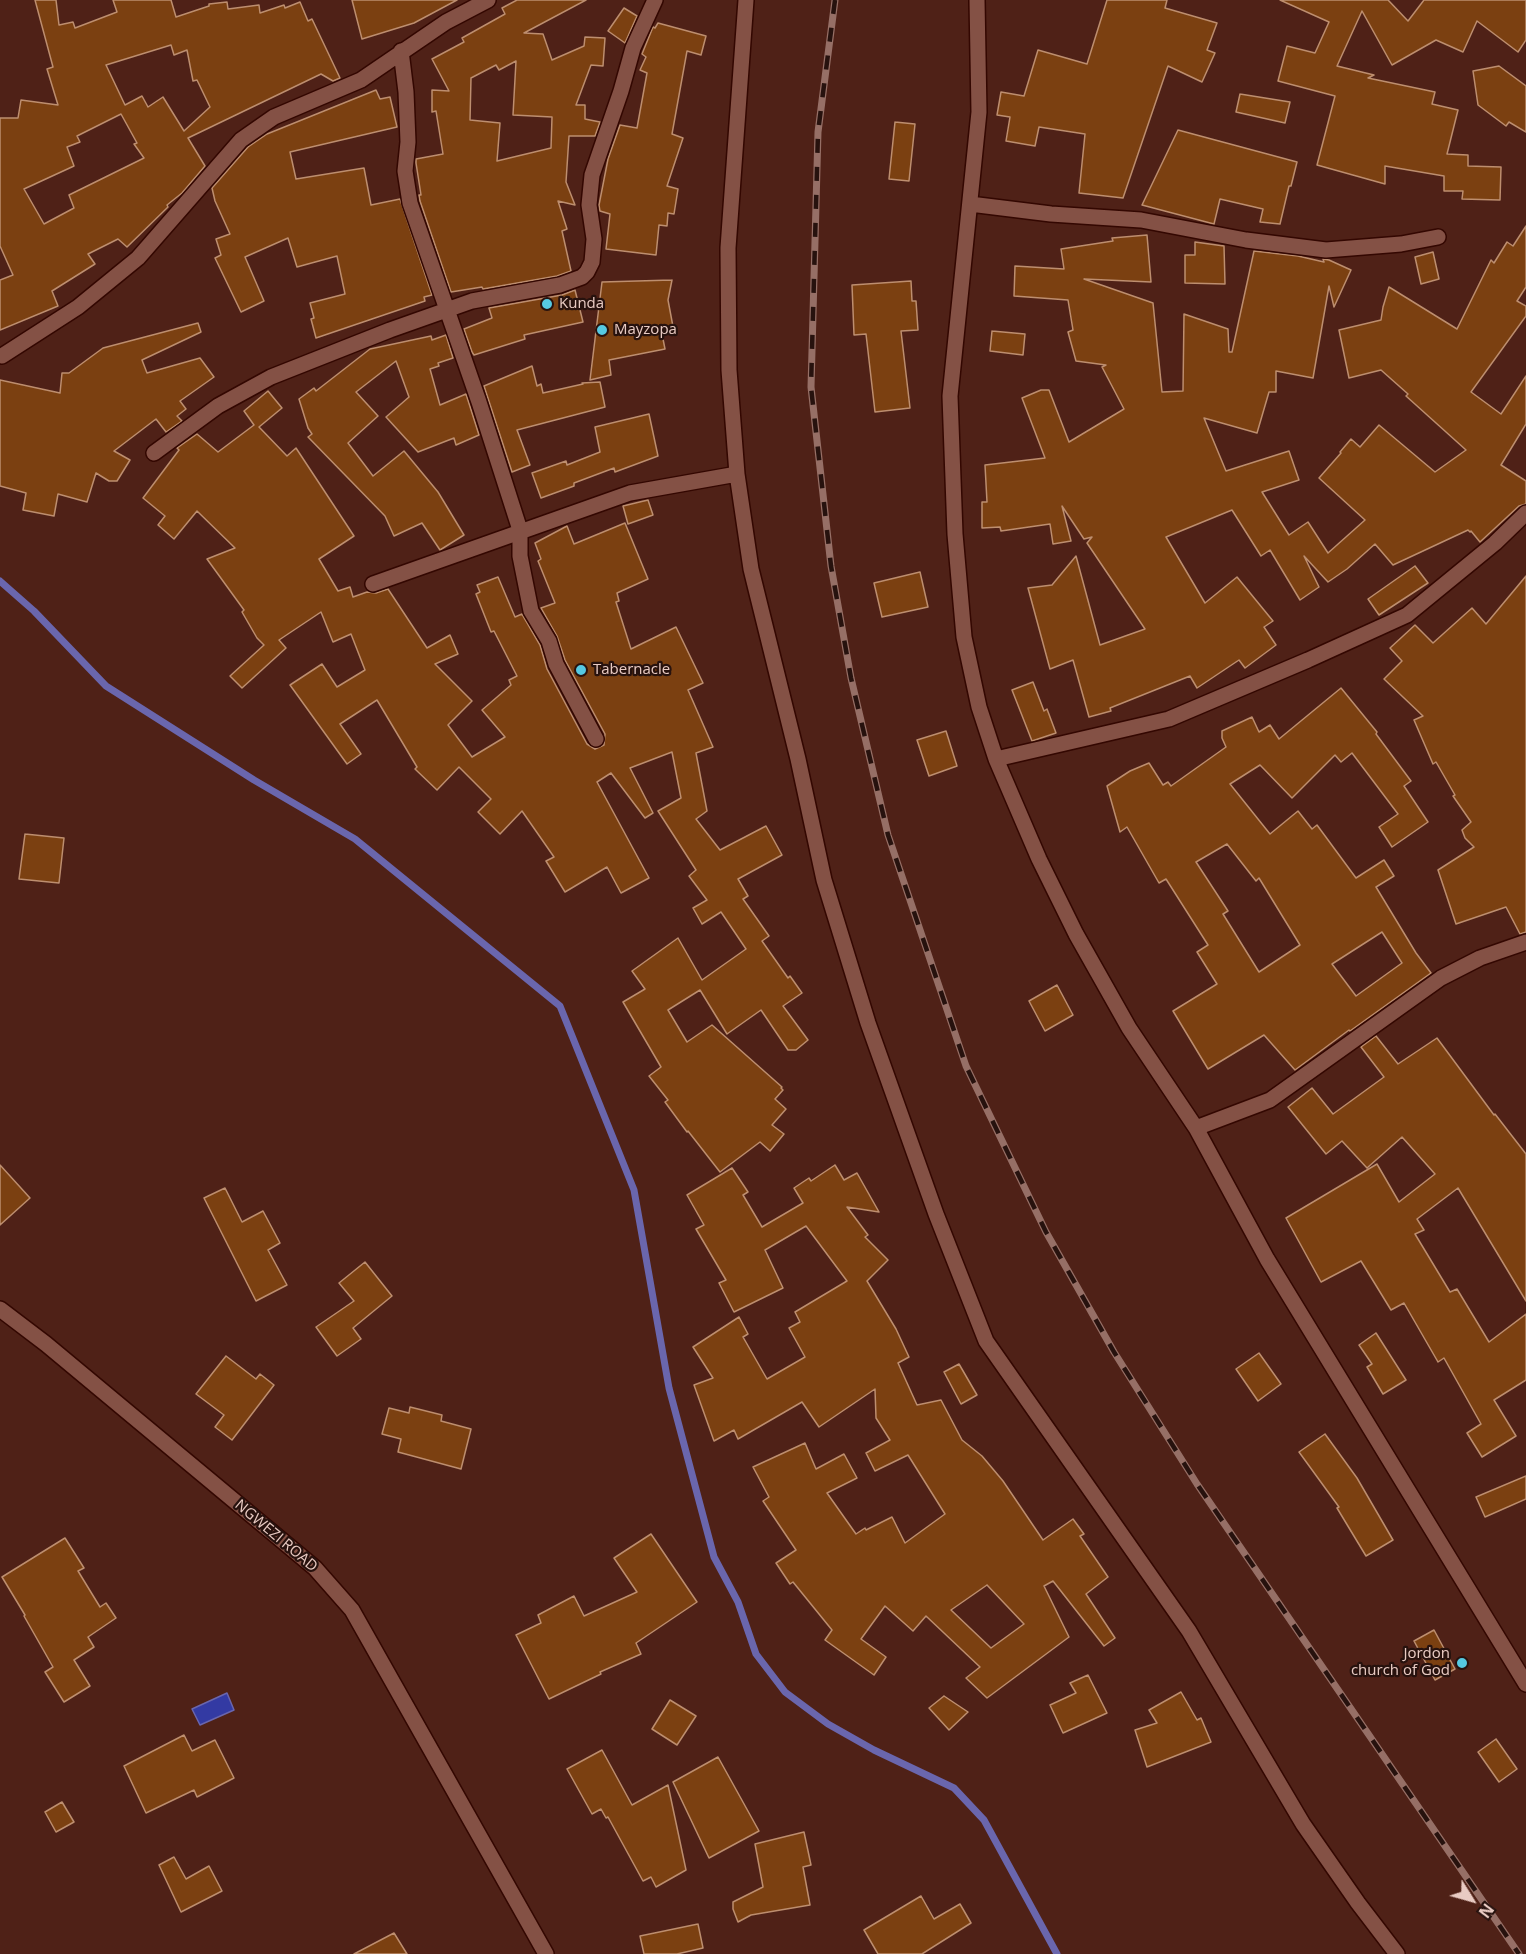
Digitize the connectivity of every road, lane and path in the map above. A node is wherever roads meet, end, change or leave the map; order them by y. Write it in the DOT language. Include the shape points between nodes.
graph roads {
  1 [pos="488,0"];
  2 [pos="655,0"];
  3 [pos="746,0"];
  4 [pos="977,0"];
  5 [pos="401,51"];
  6 [pos="970,204"];
  7 [pos="1438,237"];
  8 [pos="446,310"];
  9 [pos="2,356"];
  10 [pos="154,453"];
  11 [pos="737,474"];
  12 [pos="1526,513"];
  13 [pos="519,530"];
  14 [pos="373,584"];
  15 [pos="596,739"];
  16 [pos="996,759"];
  17 [pos="1526,942"];
  18 [pos="1196,1128"];
  19 [pos="0,1309"];
  20 [pos="1524,1679"];
  21 [pos="546,1954"];
  22 [pos="1397,1954"];
  1 -- 5 [label="street"];
  2 -- 8 [label="street" via="633,48 592,175 589,205 594,239 587,273 560,285 472,301"];
  3 -- 11 [label="street" via="728,248 729,370"];
  4 -- 6 [label="street" via="979,112"];
  5 -- 8 [label="street" via="408,142 405,171 410,203"];
  5 -- 9 [label="street" via="361,80 274,117 241,140 138,258 78,307"];
  6 -- 7 [label="street" via="1141,220 1326,250"];
  6 -- 16 [label="street" via="950,396 955,534 964,637 979,707"];
  8 -- 10 [label="street" via="271,377 218,406"];
  8 -- 13 [label="street"];
  11 -- 13 [label="street" via="630,493"];
  11 -- 22 [label="street" via="751,569 824,880 868,1023 986,1341 1189,1631 1303,1824"];
  12 -- 16 [label="street" via="1407,615 1169,719"];
  13 -- 14 [label="street"];
  13 -- 15 [label="street" via="531,611"];
  16 -- 18 [label="street" via="1076,934 1129,1028"];
  17 -- 18 [label="street" via="1480,958 1441,978 1270,1100"];
  18 -- 20 [label="street" via="1267,1259"];
  19 -- 21 [label="street, NGWEZI ROAD" via="315,1568 352,1610"];
}
